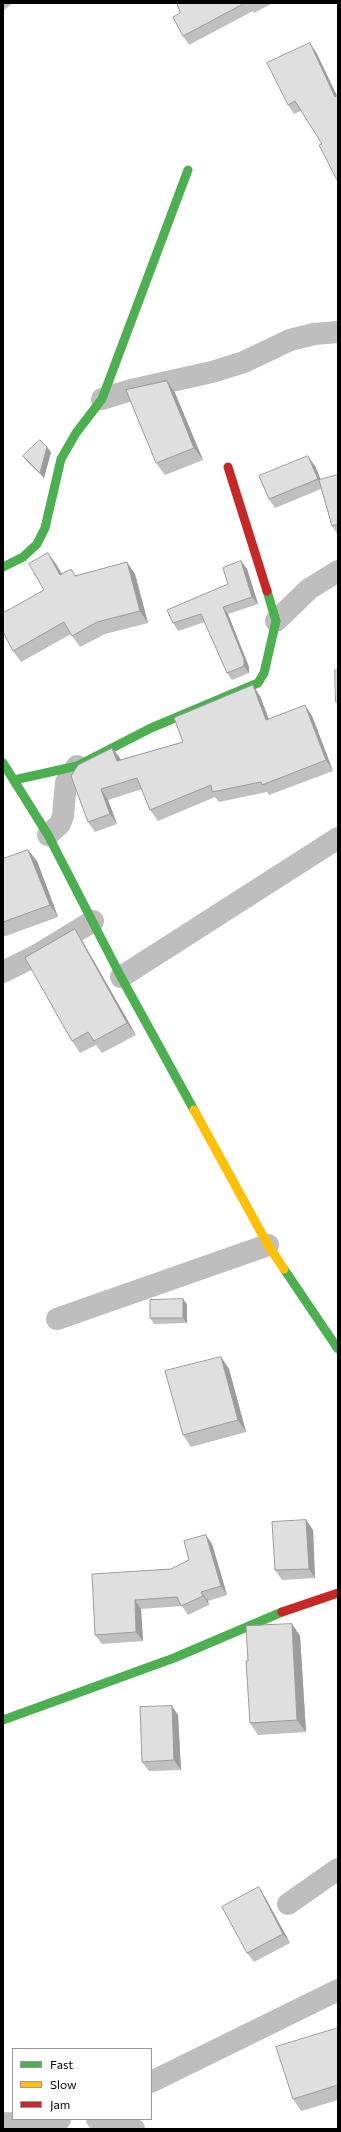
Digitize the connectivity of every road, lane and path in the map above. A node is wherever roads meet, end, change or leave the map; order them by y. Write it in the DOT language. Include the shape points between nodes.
graph roads {
  1 [pos="188,170"];
  2 [pos="338,332"];
  3 [pos="102,400"];
  4 [pos="228,467"];
  5 [pos="3,567"];
  6 [pos="338,571"];
  7 [pos="276,621"];
  8 [pos="3,763"];
  9 [pos="77,766"];
  10 [pos="14,780"];
  11 [pos="48,835"];
  12 [pos="338,838"];
  13 [pos="92,921"];
  14 [pos="3,972"];
  15 [pos="121,977"];
  16 [pos="268,1245"];
  17 [pos="56,1319"];
  18 [pos="338,1349"];
  19 [pos="338,1593"];
  20 [pos="3,1720"];
  21 [pos="338,1869"];
  22 [pos="288,1904"];
  23 [pos="338,1990"];
  24 [pos="152,2082"];
  25 [pos="55,2120"];
  26 [pos="101,2120"];
  27 [pos="3,2123"];
  28 [pos="27,2126"];
  29 [pos="134,2129"];
  1 -- 3 [label="street"];
  2 -- 3 [label="street" via="290,340 244,362 212,372 131,390"];
  3 -- 5 [label="street" via="76,433 61,459 45,528 37,544 23,557"];
  4 -- 7 [label="street"];
  6 -- 7 [label="street" via="309,589"];
  7 -- 9 [label="street" via="264,673 258,683 151,728"];
  8 -- 10 [label="street"];
  9 -- 10 [label="street"];
  9 -- 11 [label="street" via="66,782 60,824"];
  10 -- 11 [label="street"];
  11 -- 13 [label="street"];
  12 -- 15 [label="street"];
  13 -- 14 [label="street"];
  13 -- 15 [label="street"];
  15 -- 16 [label="street"];
  16 -- 17 [label="street"];
  16 -- 18 [label="street"];
  19 -- 20 [label="street" via="289,1609 174,1658"];
  21 -- 22 [label="street"];
  23 -- 24 [label="street"];
  25 -- 28 [label="street"];
  26 -- 29 [label="street"];
  27 -- 28 [label="street"];
}
